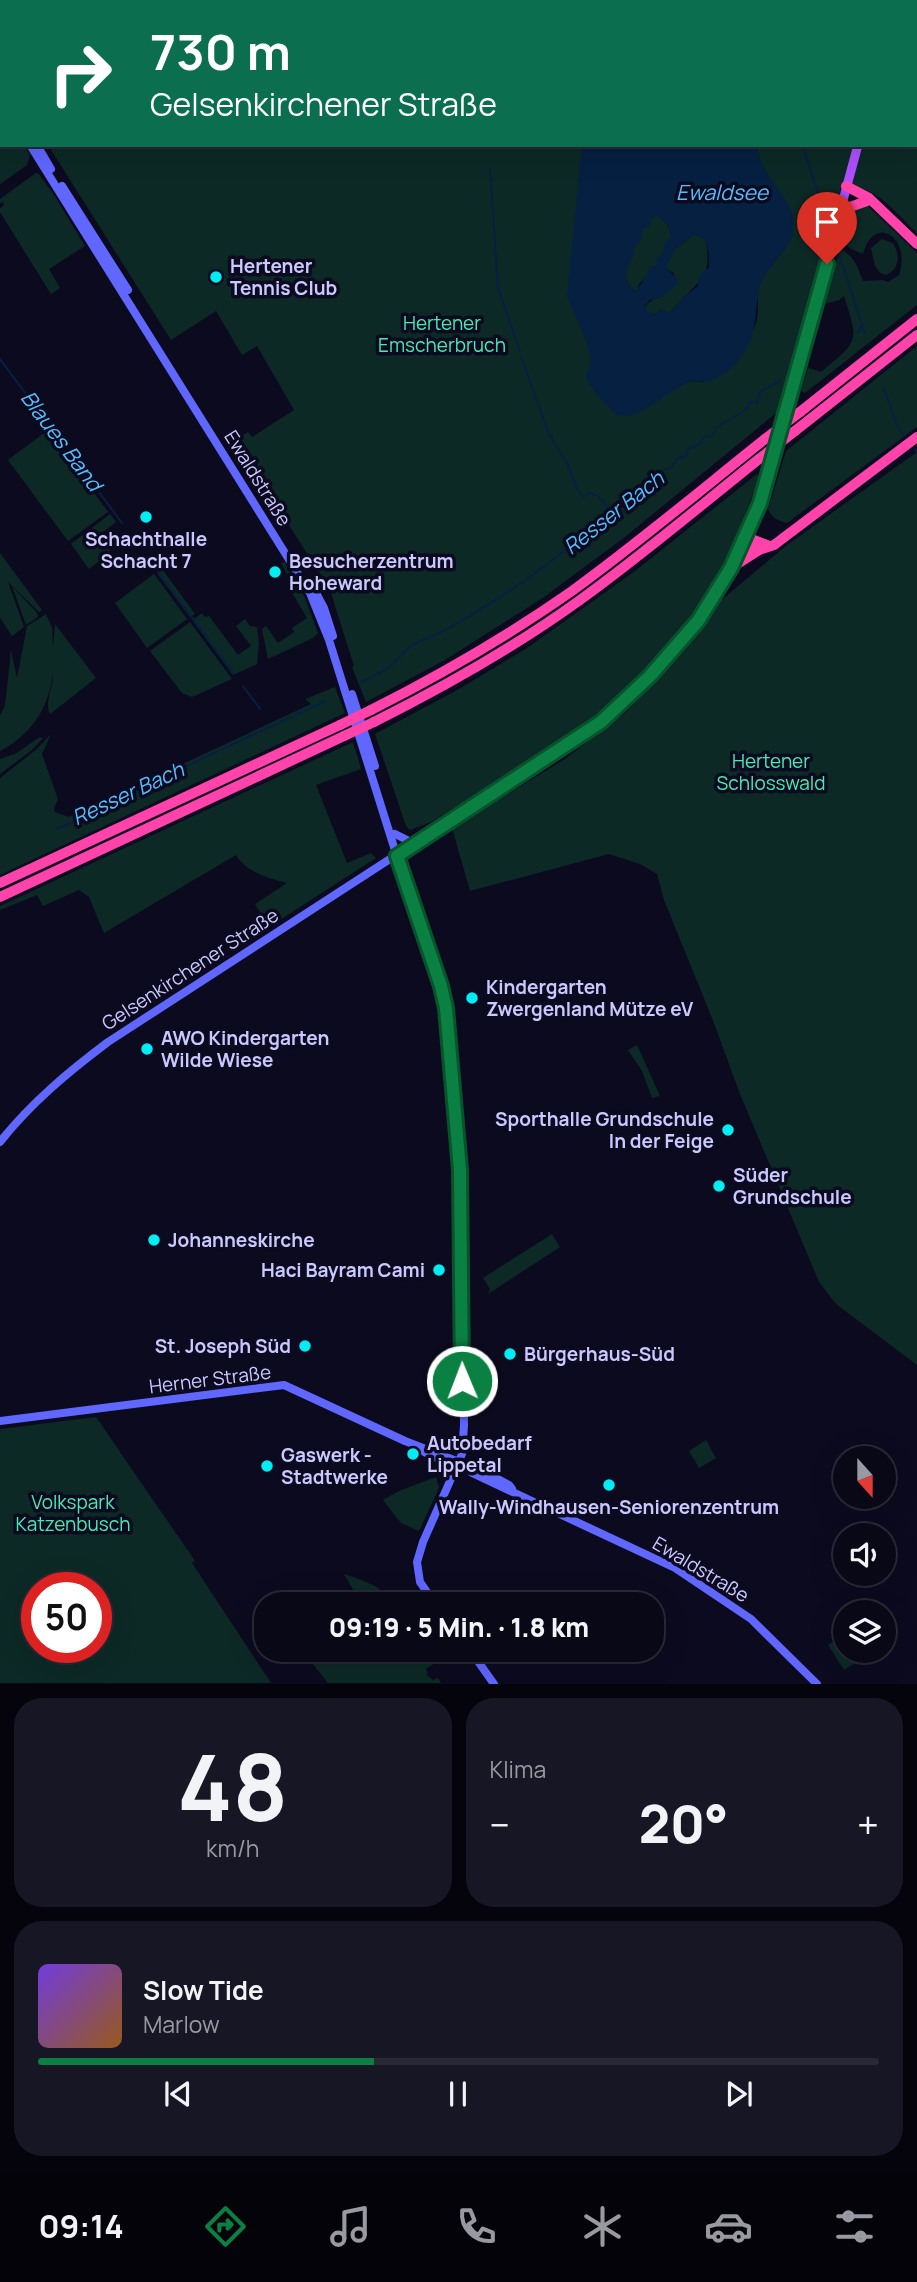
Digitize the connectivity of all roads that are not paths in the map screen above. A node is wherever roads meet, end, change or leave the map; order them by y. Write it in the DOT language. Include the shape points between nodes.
graph roads {
  1 [pos="31,147"];
  2 [pos="38,147"];
  3 [pos="857,147"];
  4 [pos="846,189"];
  5 [pos="867,201"];
  6 [pos="883,212"];
  7 [pos="839,219"];
  8 [pos="917,244"];
  9 [pos="917,317"];
  10 [pos="917,337"];
  11 [pos="917,437"];
  12 [pos="744,540"];
  13 [pos="777,542"];
  14 [pos="759,550"];
  15 [pos="731,568"];
  16 [pos="395,834"];
  17 [pos="415,844"];
  18 [pos="397,856"];
  19 [pos="0,883"];
  20 [pos="0,897"];
  21 [pos="0,1142"];
  22 [pos="0,1421"];
  23 [pos="457,1465"];
  24 [pos="427,1592"];
  25 [pos="478,1662"];
  26 [pos="494,1684"];
  27 [pos="817,1684"];
  1 -- 18 [label="main road, Ewaldstraße" via="310,593"];
  2 -- 16 [label="main road, Ewaldstraße" via="324,608"];
  3 -- 4 [label="main road, Gelsenkirchener Straße"];
  4 -- 5 [label="highway"];
  4 -- 6 [label="highway" via="869,198"];
  4 -- 7 [label="main road, Gelsenkirchener Straße"];
  5 -- 6 [label="highway"];
  5 -- 7 [label="highway" via="850,207"];
  6 -- 8 [label="highway"];
  7 -- 12 [label="main road, Gelsenkirchener Straße" via="760,503"];
  9 -- 19 [label="highway, bridge" via="611,562 454,666 340,725"];
  10 -- 20 [label="highway, bridge" via="618,572 460,677"];
  11 -- 13 [label="highway"];
  12 -- 13 [label="highway" via="762,545"];
  12 -- 14 [label="highway"];
  12 -- 15 [label="main road, Gelsenkirchener Straße"];
  13 -- 14 [label="highway"];
  14 -- 15 [label="highway"];
  15 -- 17 [label="main road, Gelsenkirchener Straße" via="679,645 634,693 574,741"];
  16 -- 17 [label="main road"];
  16 -- 18 [label="main road, Ewaldstraße"];
  17 -- 18 [label="main road, Gelsenkirchener Straße"];
  18 -- 21 [label="main road, Gelsenkirchener Straße" via="108,1042 60,1079"];
  18 -- 23 [label="main road, Ewaldstraße" via="446,1008 461,1201 464,1426"];
  22 -- 23 [label="main road, Herner Straße" via="284,1385"];
  23 -- 24 [label="main road" via="417,1562"];
  23 -- 27 [label="main road, Ewaldstraße" via="509,1485 687,1575 751,1619"];
  25 -- 26 [label="main road"];
}
